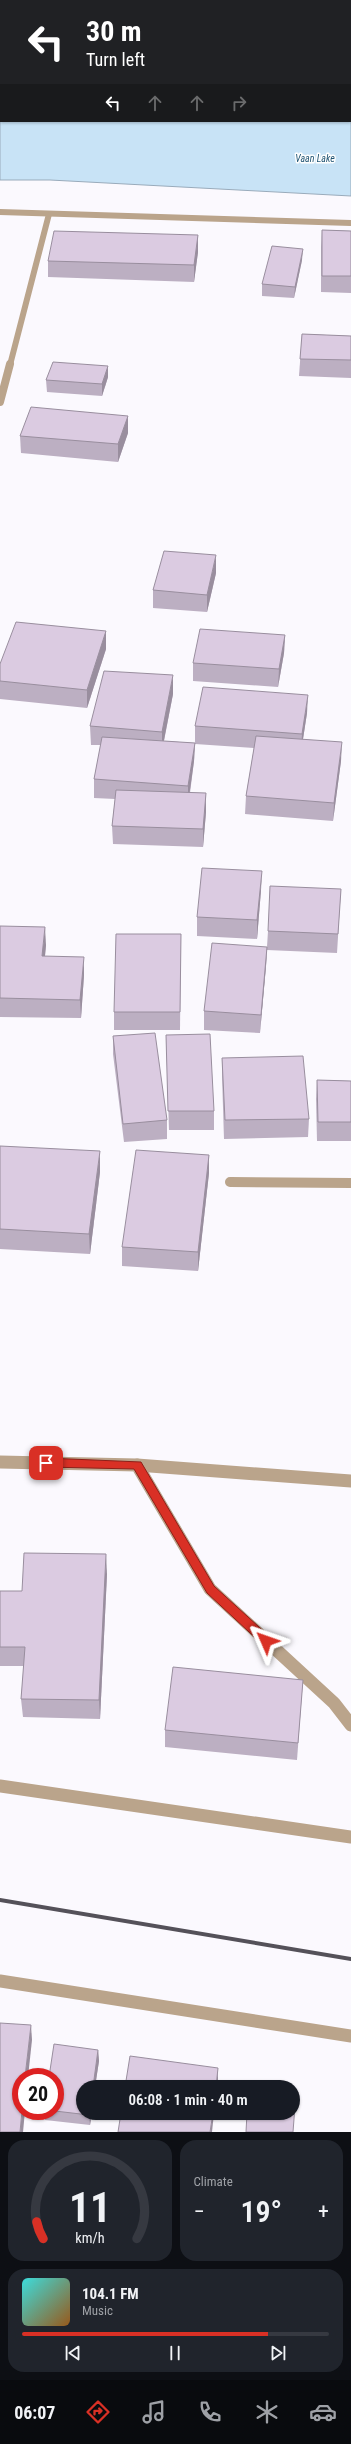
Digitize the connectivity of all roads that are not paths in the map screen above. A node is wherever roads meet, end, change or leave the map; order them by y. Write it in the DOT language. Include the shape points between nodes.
graph roads {
  1 [pos="0,212"];
  2 [pos="49,214"];
  3 [pos="351,223"];
  4 [pos="0,402"];
  5 [pos="230,1182"];
  6 [pos="351,1183"];
  7 [pos="0,1462"];
  8 [pos="137,1465"];
  9 [pos="351,1481"];
  10 [pos="351,1725"];
  11 [pos="0,1786"];
  12 [pos="351,1837"];
  13 [pos="0,1981"];
  14 [pos="351,2036"];
  1 -- 2 [label="street"];
  2 -- 3 [label="street"];
  2 -- 4 [label="street"];
  5 -- 6 [label="street"];
  7 -- 8 [label="street"];
  8 -- 9 [label="street"];
  8 -- 10 [label="street" via="210,1589 334,1703"];
  11 -- 12 [label="street"];
  13 -- 14 [label="street"];
}
